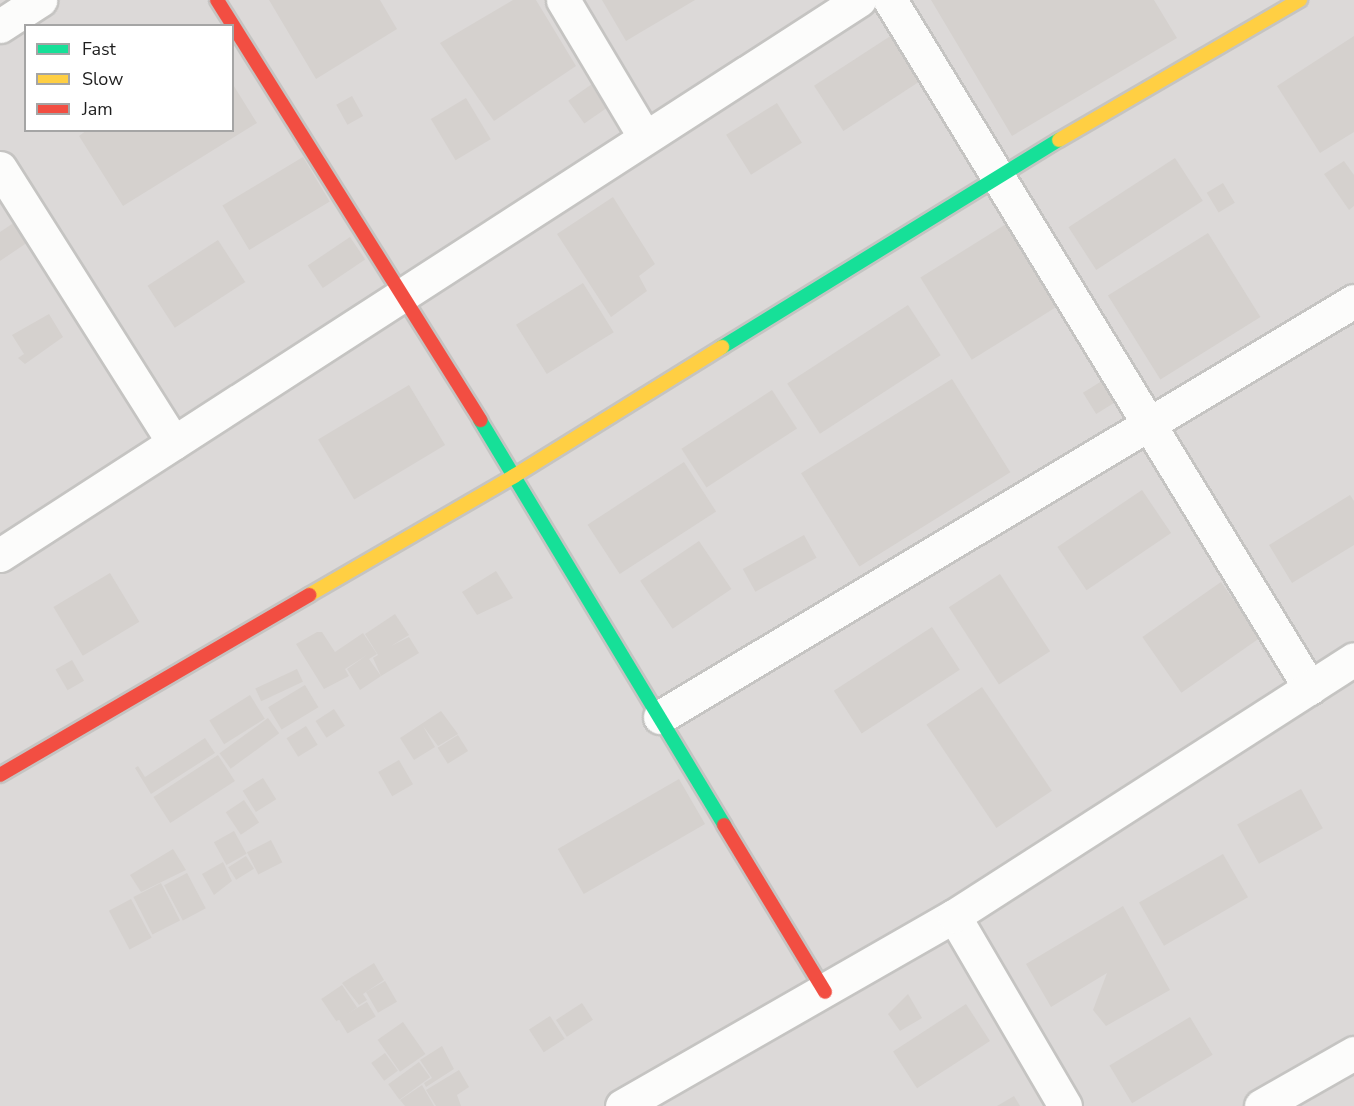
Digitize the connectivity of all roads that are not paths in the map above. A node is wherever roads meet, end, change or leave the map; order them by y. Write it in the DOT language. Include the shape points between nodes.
graph roads {
  1 [pos="217,0"];
  2 [pos="563,0"];
  3 [pos="859,0"];
  4 [pos="890,0"];
  5 [pos="1300,0"];
  6 [pos="29,3"];
  7 [pos="232,24"];
  8 [pos="0,26"];
  9 [pos="234,27"];
  10 [pos="644,136"];
  11 [pos="0,168"];
  12 [pos="999,175"];
  13 [pos="406,296"];
  14 [pos="1354,301"];
  15 [pos="1147,422"];
  16 [pos="174,443"];
  17 [pos="514,476"];
  18 [pos="0,555"];
  19 [pos="1354,660"];
  20 [pos="1310,688"];
  21 [pos="660,717"];
  22 [pos="0,775"];
  23 [pos="954,916"];
  24 [pos="825,992"];
  25 [pos="1354,1053"];
  26 [pos="622,1106"];
  27 [pos="1065,1106"];
  28 [pos="1262,1106"];
  1 -- 7 [label="street"];
  2 -- 10 [label="street"];
  3 -- 10 [label="street"];
  4 -- 12 [label="street"];
  5 -- 12 [label="street"];
  6 -- 8 [label="street"];
  9 -- 13 [label="street"];
  10 -- 13 [label="street"];
  11 -- 16 [label="street"];
  12 -- 15 [label="street"];
  12 -- 17 [label="street"];
  13 -- 16 [label="street"];
  13 -- 17 [label="street"];
  14 -- 15 [label="street"];
  15 -- 20 [label="street"];
  15 -- 21 [label="street"];
  16 -- 18 [label="street"];
  17 -- 21 [label="street"];
  17 -- 22 [label="street"];
  19 -- 20 [label="street"];
  20 -- 23 [label="street"];
  21 -- 24 [label="street"];
  23 -- 24 [label="street"];
  23 -- 27 [label="street"];
  24 -- 26 [label="street"];
  25 -- 28 [label="street"];
}
